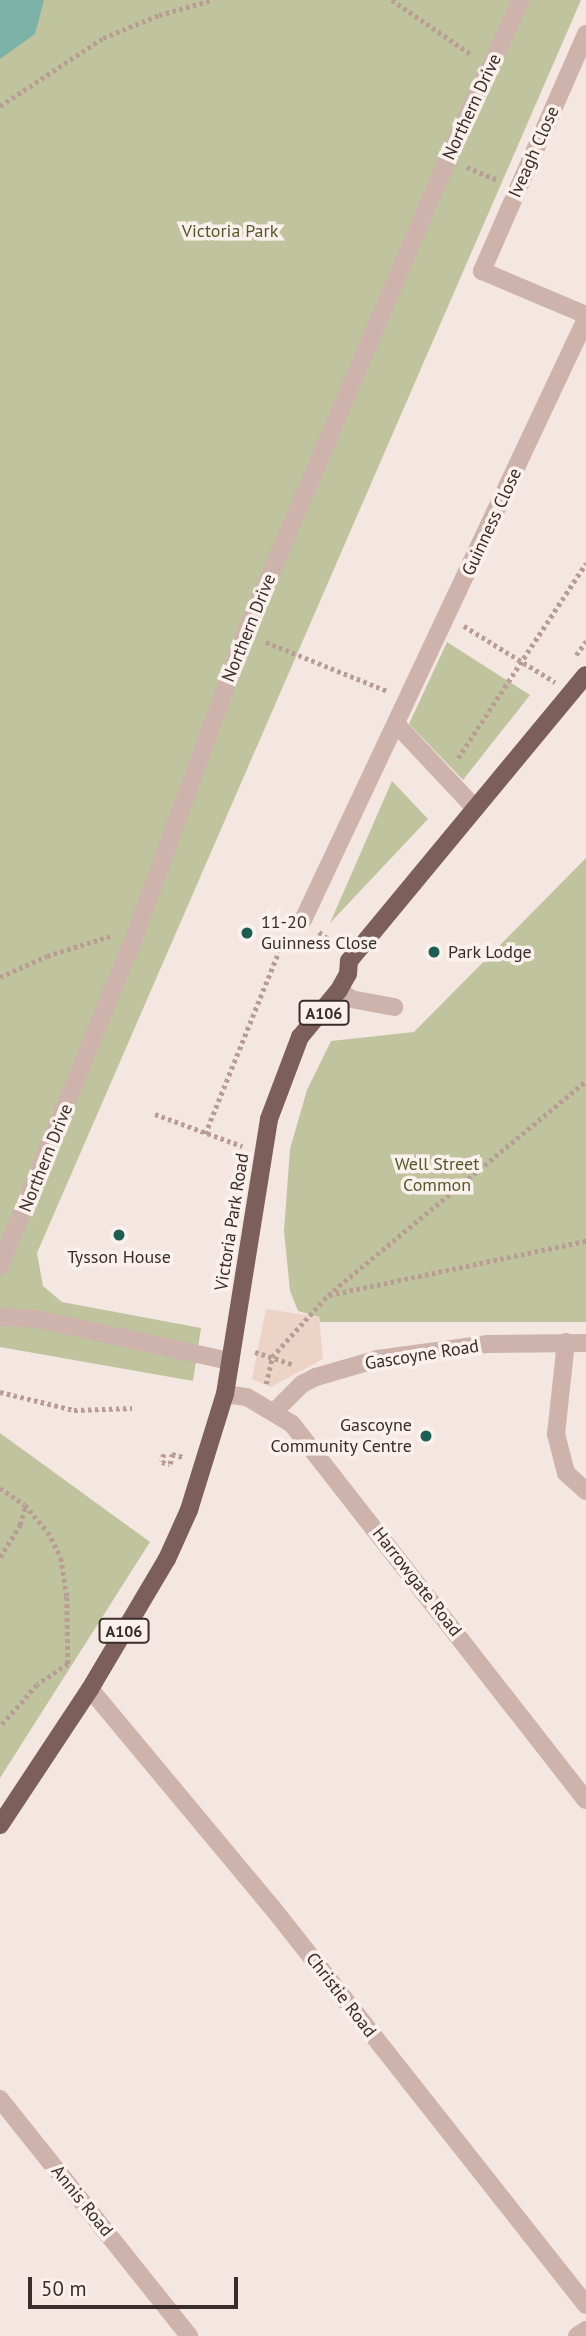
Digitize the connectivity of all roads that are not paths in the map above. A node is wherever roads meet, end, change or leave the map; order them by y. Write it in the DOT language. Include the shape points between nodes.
graph roads {
  1 [pos="521,0"];
  2 [pos="586,34"];
  3 [pos="586,317"];
  4 [pos="586,675"];
  5 [pos="397,725"];
  6 [pos="475,808"];
  7 [pos="303,920"];
  8 [pos="339,990"];
  9 [pos="394,1007"];
  10 [pos="0,1266"];
  11 [pos="0,1317"];
  12 [pos="566,1342"];
  13 [pos="586,1343"];
  14 [pos="230,1361"];
  15 [pos="225,1394"];
  16 [pos="274,1412"];
  17 [pos="586,1491"];
  18 [pos="90,1689"];
  19 [pos="586,1800"];
  20 [pos="0,1825"];
  21 [pos="0,2099"];
  22 [pos="586,2305"];
  23 [pos="586,2330"];
  24 [pos="189,2336"];
  25 [pos="577,2336"];
  1 -- 10 [label="street, Northern Drive" via="447,160 245,634 138,927"];
  2 -- 3 [label="street, Iveagh Close" via="482,271"];
  3 -- 5 [label="street, Guinness Close"];
  4 -- 6 [label="main road, Victoria Park Road / A106"];
  5 -- 6 [label="street"];
  5 -- 7 [label="street, Guinness Close"];
  6 -- 8 [label="main road, Victoria Park Road / A106" via="349,961"];
  8 -- 9 [label="street" via="351,999"];
  8 -- 14 [label="main road, Victoria Park Road / A106" via="300,1037 269,1119"];
  11 -- 14 [label="street" via="37,1319"];
  12 -- 13 [label="street, Gascoyne Road"];
  12 -- 16 [label="street, Gascoyne Road" via="488,1344 378,1359 309,1381"];
  12 -- 17 [label="street" via="556,1434 566,1473"];
  14 -- 15 [label="main road, Victoria Park Road / A106"];
  15 -- 16 [label="street, Harrowgate Road" via="247,1397"];
  15 -- 18 [label="main road, Victoria Park Road / A106" via="190,1510 167,1559"];
  16 -- 19 [label="street, Harrowgate Road" via="307,1442"];
  18 -- 20 [label="main road, Victoria Park Road / A106"];
  18 -- 22 [label="street, Christie Road" via="279,1916"];
  21 -- 24 [label="street, Annis Road"];
  23 -- 25 [label="street"];
}
